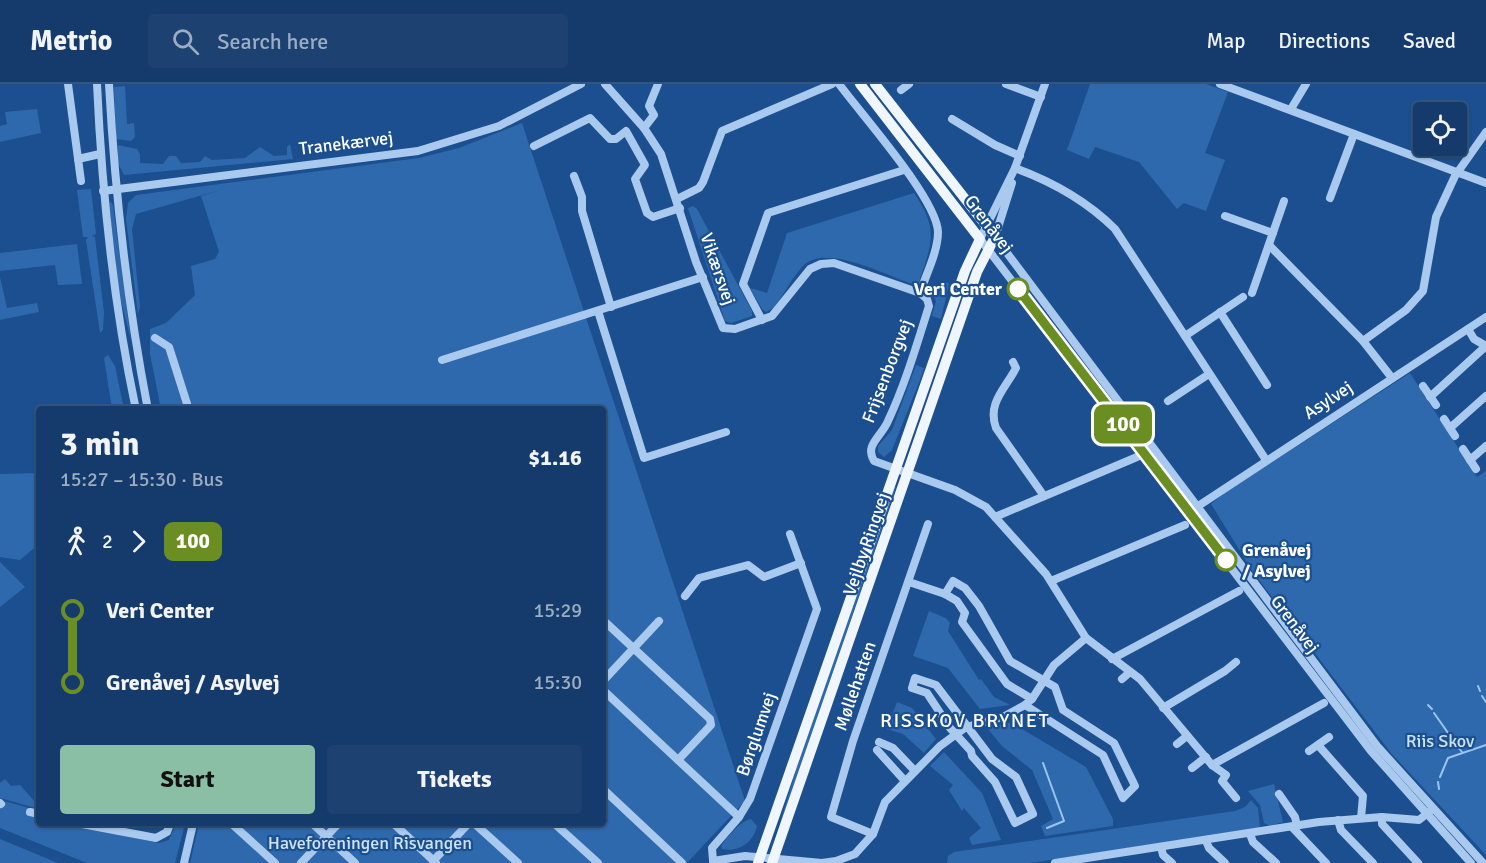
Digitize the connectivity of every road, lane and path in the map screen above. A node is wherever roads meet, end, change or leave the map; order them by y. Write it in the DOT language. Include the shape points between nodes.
graph roads {
  1 [pos="68,84"];
  2 [pos="97,84"];
  3 [pos="109,84"];
  4 [pos="581,84"];
  5 [pos="605,84"];
  6 [pos="658,84"];
  7 [pos="832,84"];
  8 [pos="839,84"];
  9 [pos="860,84"];
  10 [pos="875,84"];
  11 [pos="909,84"];
  12 [pos="1006,84"];
  13 [pos="1045,84"];
  14 [pos="1220,84"];
  15 [pos="1306,84"];
  16 [pos="1231,86"];
  17 [pos="901,90"];
  18 [pos="1041,97"];
  19 [pos="1291,109"];
  20 [pos="952,119"];
  21 [pos="641,125"];
  22 [pos="626,131"];
  23 [pos="1486,132"];
  24 [pos="1354,134"];
  25 [pos="534,146"];
  26 [pos="100,154"];
  27 [pos="1020,156"];
  28 [pos="78,159"];
  29 [pos="1015,168"];
  30 [pos="904,170"];
  31 [pos="1458,172"];
  32 [pos="574,176"];
  33 [pos="81,181"];
  34 [pos="1486,183"];
  35 [pos="115,189"];
  36 [pos="103,191"];
  37 [pos="1330,198"];
  38 [pos="1284,201"];
  39 [pos="679,203"];
  40 [pos="1225,216"];
  41 [pos="986,227"];
  42 [pos="1274,233"];
  43 [pos="994,237"];
  44 [pos="980,239"];
  45 [pos="1269,245"];
  46 [pos="988,250"];
  47 [pos="703,277"];
  48 [pos="920,293"];
  49 [pos="1252,293"];
  50 [pos="1243,297"];
  51 [pos="611,307"];
  52 [pos="598,311"];
  53 [pos="1220,312"];
  54 [pos="1486,317"];
  55 [pos="762,320"];
  56 [pos="1468,329"];
  57 [pos="1185,336"];
  58 [pos="155,338"];
  59 [pos="1363,341"];
  60 [pos="1486,346"];
  61 [pos="442,360"];
  62 [pos="1013,362"];
  63 [pos="1209,374"];
  64 [pos="1392,378"];
  65 [pos="1267,385"];
  66 [pos="1423,386"];
  67 [pos="1486,396"];
  68 [pos="1430,397"];
  69 [pos="1168,401"];
  70 [pos="1436,405"];
  71 [pos="135,406"];
  72 [pos="147,406"];
  73 [pos="188,406"];
  74 [pos="1444,419"];
  75 [pos="726,432"];
  76 [pos="1486,446"];
  77 [pos="1463,449"];
  78 [pos="1137,457"];
  79 [pos="1266,460"];
  80 [pos="1470,460"];
  81 [pos="1476,469"];
  82 [pos="896,470"];
  83 [pos="908,474"];
  84 [pos="1044,496"];
  85 [pos="1193,509"];
  86 [pos="995,517"];
  87 [pos="928,524"];
  88 [pos="1185,525"];
  89 [pos="790,534"];
  90 [pos="801,563"];
  91 [pos="1051,581"];
  92 [pos="909,582"];
  93 [pos="1239,591"];
  94 [pos="945,594"];
  95 [pos="686,596"];
  96 [pos="979,606"];
  97 [pos="965,613"];
  98 [pos="658,621"];
  99 [pos="606,623"];
  100 [pos="1086,638"];
  101 [pos="633,648"];
  102 [pos="1113,659"];
  103 [pos="1236,662"];
  104 [pos="1130,672"];
  105 [pos="606,678"];
  106 [pos="1122,679"];
  107 [pos="1044,680"];
  108 [pos="606,693"];
  109 [pos="1032,699"];
  110 [pos="1324,703"];
  111 [pos="1025,705"];
  112 [pos="1165,714"];
  113 [pos="966,727"];
  114 [pos="956,734"];
  115 [pos="1187,736"];
  116 [pos="1329,737"];
  117 [pos="1177,744"];
  118 [pos="1318,745"];
  119 [pos="1309,751"];
  120 [pos="1206,757"];
  121 [pos="678,760"];
  122 [pos="1212,765"];
  123 [pos="1192,768"];
  124 [pos="915,771"];
  125 [pos="905,781"];
  126 [pos="606,792"];
  127 [pos="1279,794"];
  128 [pos="1236,798"];
  129 [pos="1429,811"];
  130 [pos="739,817"];
  131 [pos="1361,818"];
  132 [pos="1382,818"];
  133 [pos="1338,820"];
  134 [pos="93,826"];
  135 [pos="169,826"];
  136 [pos="193,826"];
  137 [pos="234,826"];
  138 [pos="315,826"];
  139 [pos="336,826"];
  140 [pos="396,826"];
  141 [pos="466,826"];
  142 [pos="477,826"];
  143 [pos="557,826"];
  144 [pos="1294,827"];
  145 [pos="873,834"];
  146 [pos="1250,834"];
  147 [pos="326,836"];
  148 [pos="1206,841"];
  149 [pos="1161,847"];
  150 [pos="1113,853"];
  151 [pos="759,860"];
  152 [pos="772,861"];
  153 [pos="435,862"];
  154 [pos="184,863"];
  155 [pos="275,863"];
  156 [pos="301,863"];
  157 [pos="355,863"];
  158 [pos="518,863"];
  159 [pos="598,863"];
  160 [pos="682,863"];
  161 [pos="1061,863"];
  162 [pos="1118,863"];
  163 [pos="1172,863"];
  164 [pos="1225,863"];
  165 [pos="1276,863"];
  166 [pos="1326,863"];
  167 [pos="1373,863"];
  168 [pos="1418,863"];
  169 [pos="1471,863"];
  170 [pos="1483,863"];
  1 -- 28 [label="street"];
  2 -- 26 [label="street"];
  3 -- 35 [label="street"];
  4 -- 35 [label="street, Tranekærvej" via="499,126 418,151"];
  5 -- 21 [label="street, Vikærsvej"];
  6 -- 21 [label="street" via="649,106 654,115"];
  7 -- 39 [label="street" via="722,131 703,182"];
  8 -- 30 [label="street"];
  9 -- 44 [label="main road, Grenåvej"];
  10 -- 41 [label="main road, Grenåvej"];
  11 -- 17 [label="street"];
  12 -- 18 [label="street"];
  13 -- 18 [label="street"];
  14 -- 16 [label="street"];
  15 -- 19 [label="street"];
  16 -- 19 [label="street"];
  18 -- 27 [label="street"];
  19 -- 24 [label="street"];
  20 -- 27 [label="street"];
  21 -- 22 [label="street"];
  21 -- 39 [label="street, Vikærsvej" via="661,154"];
  22 -- 25 [label="street" via="610,139 590,118"];
  22 -- 39 [label="street" via="644,162 643,170 635,178 647,213 653,217"];
  23 -- 31 [label="street"];
  24 -- 31 [label="street"];
  24 -- 37 [label="street"];
  26 -- 28 [label="street"];
  26 -- 36 [label="street"];
  27 -- 29 [label="street"];
  28 -- 33 [label="street"];
  29 -- 41 [label="street"];
  29 -- 43 [label="street"];
  29 -- 57 [label="street" via="1054,184 1100,214 1127,246"];
  30 -- 48 [label="street" via="930,208 938,232"];
  30 -- 55 [label="street" via="768,213 743,284"];
  31 -- 34 [label="street"];
  31 -- 59 [label="street" via="1433,223 1423,291 1406,310"];
  32 -- 51 [label="street"];
  35 -- 36 [label="street, Tranekærvej"];
  35 -- 72 [label="street"];
  36 -- 71 [label="street"];
  38 -- 42 [label="street"];
  39 -- 47 [label="street, Vikærsvej"];
  40 -- 42 [label="street"];
  41 -- 43 [label="main road, Grenåvej"];
  41 -- 44 [label="street"];
  42 -- 45 [label="street"];
  43 -- 46 [label="main road, Vejlby Ringvej"];
  43 -- 85 [label="street, Grenåvej"];
  44 -- 46 [label="street, Grenåvej"];
  44 -- 82 [label="main road, Vejlby Ringvej" via="965,271"];
  45 -- 49 [label="street"];
  45 -- 59 [label="street"];
  46 -- 83 [label="main road, Vejlby Ringvej"];
  46 -- 85 [label="street, Grenåvej"];
  47 -- 51 [label="street"];
  47 -- 55 [label="street, Vikærsvej" via="719,324 735,329"];
  48 -- 55 [label="street" via="834,264 821,264 805,273 779,310"];
  48 -- 82 [label="street, Frijsenborgvej" via="929,306 890,418 870,450 874,461"];
  50 -- 53 [label="street"];
  51 -- 52 [label="street"];
  52 -- 61 [label="street"];
  52 -- 75 [label="street" via="644,458"];
  53 -- 57 [label="street"];
  53 -- 65 [label="street"];
  54 -- 56 [label="street, Asylvej"];
  56 -- 60 [label="street" via="1474,339"];
  56 -- 64 [label="street, Asylvej"];
  57 -- 63 [label="street"];
  58 -- 73 [label="street" via="170,350"];
  59 -- 64 [label="street"];
  60 -- 68 [label="street"];
  62 -- 84 [label="street" via="1016,368 996,399 993,420"];
  63 -- 69 [label="street"];
  63 -- 79 [label="street"];
  64 -- 79 [label="street, Asylvej"];
  66 -- 68 [label="street"];
  67 -- 74 [label="street" via="1452,432"];
  68 -- 70 [label="street"];
  76 -- 80 [label="street"];
  77 -- 80 [label="street"];
  78 -- 84 [label="street"];
  79 -- 85 [label="street, Asylvej"];
  80 -- 81 [label="street"];
  82 -- 83 [label="street, Frijsenborgvej"];
  82 -- 151 [label="main road, Vejlby Ringvej"];
  83 -- 86 [label="street, Frijsenborgvej" via="967,495"];
  83 -- 152 [label="main road, Vejlby Ringvej"];
  84 -- 86 [label="street"];
  85 -- 129 [label="street, Grenåvej" via="1371,751"];
  86 -- 91 [label="street, Frijsenborgvej"];
  87 -- 92 [label="street, Møllehatten"];
  88 -- 91 [label="street"];
  89 -- 90 [label="street, Børglumvej"];
  90 -- 95 [label="street" via="764,577 748,565 699,578"];
  90 -- 130 [label="street, Børglumvej" via="816,609 750,799"];
  91 -- 100 [label="street, Frijsenborgvej"];
  92 -- 94 [label="street"];
  92 -- 145 [label="street, Møllehatten" via="853,741 831,817"];
  93 -- 102 [label="street"];
  94 -- 96 [label="street" via="953,581 965,588"];
  94 -- 97 [label="street" via="957,601"];
  96 -- 97 [label="street"];
  96 -- 107 [label="street" via="1010,661"];
  97 -- 109 [label="street" via="962,622 992,665 1007,684"];
  98 -- 101 [label="street"];
  99 -- 101 [label="street"];
  100 -- 102 [label="street"];
  100 -- 107 [label="street" via="1054,665"];
  101 -- 105 [label="street"];
  101 -- 121 [label="street" via="711,722"];
  102 -- 104 [label="street"];
  103 -- 112 [label="street"];
  104 -- 106 [label="street"];
  104 -- 112 [label="street"];
  107 -- 109 [label="street"];
  107 -- 111 [label="street" via="1054,687 1063,710 1114,743 1135,786 1123,798 1103,755"];
  108 -- 121 [label="street"];
  109 -- 111 [label="street"];
  110 -- 122 [label="street"];
  111 -- 113 [label="street" via="1003,717"];
  112 -- 115 [label="street"];
  113 -- 114 [label="street"];
  113 -- 114 [label="street" via="936,685 915,678 912,688 927,693"];
  113 -- 114 [label="street" via="992,759 1020,782 1033,814 1015,823 995,782"];
  114 -- 124 [label="street"];
  115 -- 117 [label="street"];
  115 -- 120 [label="street"];
  116 -- 118 [label="street"];
  118 -- 119 [label="street"];
  118 -- 131 [label="street" via="1363,796"];
  120 -- 122 [label="street"];
  120 -- 123 [label="street"];
  121 -- 130 [label="street"];
  122 -- 128 [label="street" via="1226,775 1222,782"];
  124 -- 125 [label="street"];
  124 -- 125 [label="street" via="893,748 878,746"];
  125 -- 145 [label="street" via="885,802"];
  126 -- 160 [label="street"];
  127 -- 144 [label="street" via="1295,816"];
  129 -- 132 [label="street" via="1419,820"];
  129 -- 169 [label="street, Grenåvej"];
  129 -- 170 [label="street, Grenåvej"];
  130 -- 151 [label="street, Børglumvej" via="712,848 713,861 745,856"];
  131 -- 132 [label="street"];
  131 -- 133 [label="street"];
  132 -- 168 [label="street" via="1382,824"];
  133 -- 144 [label="street"];
  133 -- 167 [label="street" via="1341,830"];
  134 -- 135 [label="street" via="156,838"];
  136 -- 154 [label="street"];
  137 -- 155 [label="street"];
  138 -- 147 [label="street"];
  139 -- 147 [label="street"];
  140 -- 153 [label="street"];
  141 -- 153 [label="street"];
  142 -- 158 [label="street"];
  143 -- 159 [label="street"];
  144 -- 146 [label="street"];
  144 -- 166 [label="street"];
  145 -- 152 [label="street" via="855,854 836,861"];
  146 -- 148 [label="street"];
  146 -- 165 [label="street" via="1253,842"];
  147 -- 156 [label="street"];
  147 -- 157 [label="street"];
  148 -- 149 [label="street"];
  148 -- 164 [label="street"];
  149 -- 150 [label="street"];
  149 -- 163 [label="street"];
  150 -- 161 [label="street"];
  150 -- 162 [label="street"];
  151 -- 152 [label="street"];
}
